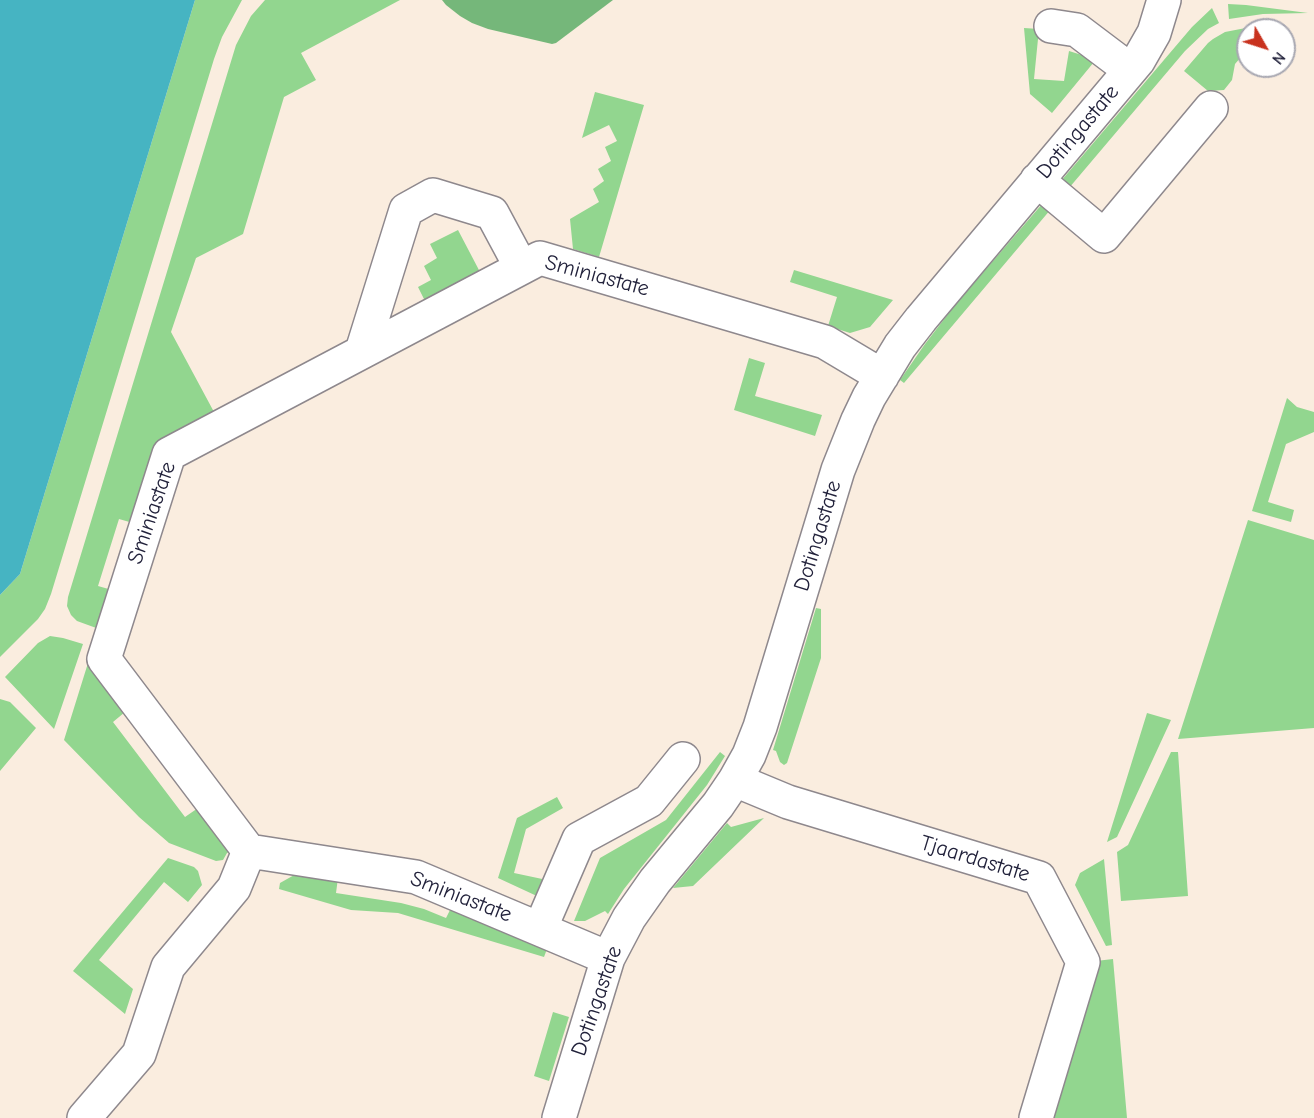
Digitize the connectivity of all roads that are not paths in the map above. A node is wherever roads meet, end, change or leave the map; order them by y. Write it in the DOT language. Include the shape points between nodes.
graph roads {
  1 [pos="1164,0"];
  2 [pos="1051,26"];
  3 [pos="1130,70"];
  4 [pos="1211,108"];
  5 [pos="1037,180"];
  6 [pos="521,267"];
  7 [pos="363,351"];
  8 [pos="882,376"];
  9 [pos="683,759"];
  10 [pos="735,780"];
  11 [pos="249,851"];
  12 [pos="540,929"];
  13 [pos="608,958"];
  14 [pos="84,1118"];
  15 [pos="559,1118"];
  16 [pos="1036,1118"];
  1 -- 3 [label="street, Dotingastate" via="1154,33"];
  2 -- 3 [label="street" via="1077,30"];
  3 -- 5 [label="street, Dotingastate"];
  4 -- 5 [label="street" via="1104,236"];
  5 -- 8 [label="street, Dotingastate" via="921,319"];
  6 -- 7 [label="street, Sminiastate"];
  6 -- 7 [label="street" via="492,213 433,195 406,210"];
  6 -- 8 [label="street, Sminiastate" via="540,258 825,342"];
  7 -- 11 [label="street, Sminiastate" via="169,454 104,659"];
  8 -- 10 [label="street, Dotingastate" via="858,420 838,470 759,727"];
  9 -- 12 [label="street" via="649,801 579,839"];
  10 -- 13 [label="street, Dotingastate" via="655,881"];
  10 -- 16 [label="street, Tjaardastate" via="788,802 1039,878 1083,962"];
  11 -- 12 [label="street, Sminiastate" via="416,877"];
  11 -- 14 [label="street" via="234,888 168,967 139,1054"];
  12 -- 13 [label="street, Sminiastate"];
  13 -- 15 [label="street, Dotingastate"];
}
